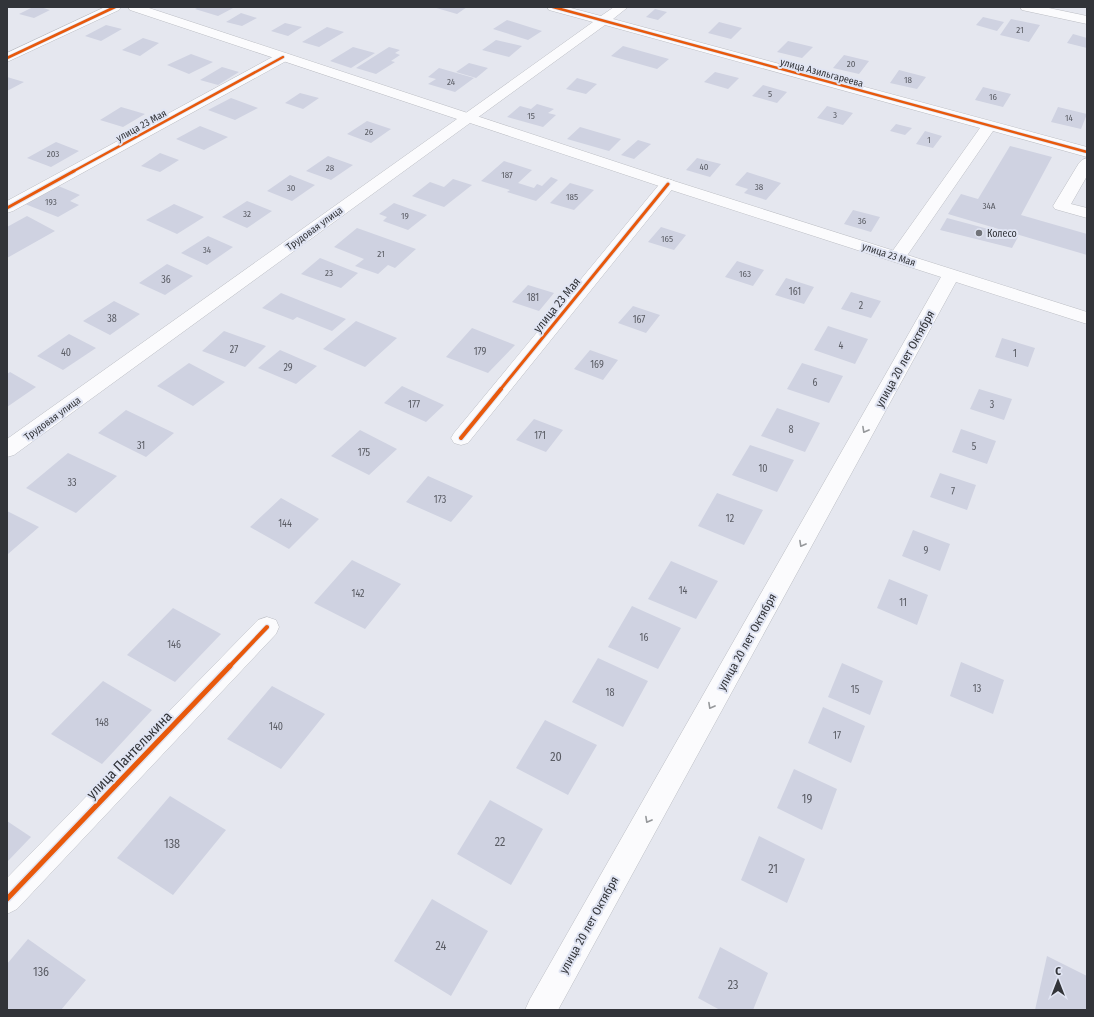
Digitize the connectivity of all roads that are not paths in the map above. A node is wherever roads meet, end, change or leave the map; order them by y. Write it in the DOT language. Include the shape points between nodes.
graph roads {
  1 [pos="115,7"];
  2 [pos="134,7"];
  3 [pos="553,7"];
  4 [pos="622,7"];
  5 [pos="1026,7"];
  6 [pos="1087,20"];
  7 [pos="603,21"];
  8 [pos="283,57"];
  9 [pos="7,58"];
  10 [pos="468,118"];
  11 [pos="989,126"];
  12 [pos="1087,152"];
  13 [pos="1087,163"];
  14 [pos="668,184"];
  15 [pos="7,208"];
  16 [pos="1087,213"];
  17 [pos="898,256"];
  18 [pos="952,274"];
  19 [pos="1087,318"];
  20 [pos="461,438"];
  21 [pos="7,450"];
  22 [pos="267,627"];
  23 [pos="7,899"];
  24 [pos="541,1010"];
  1 -- 9 [label="street"];
  2 -- 8 [label="street, улица 23 Мая"];
  3 -- 7 [label="street, улица Азильгареева"];
  4 -- 7 [label="street, Трудовая улица"];
  5 -- 6 [label="street"];
  7 -- 10 [label="street, Трудовая улица"];
  7 -- 11 [label="street, улица Азильгареева"];
  8 -- 10 [label="street, улица 23 Мая"];
  8 -- 15 [label="street, улица 23 Мая"];
  10 -- 14 [label="street, улица 23 Мая"];
  10 -- 21 [label="street, Трудовая улица"];
  11 -- 12 [label="street, улица Азильгареева"];
  11 -- 17 [label="street"];
  13 -- 16 [label="street" via="1061,206"];
  14 -- 17 [label="street, улица 23 Мая"];
  14 -- 20 [label="street, улица 23 Мая"];
  17 -- 18 [label="street, улица 23 Мая"];
  18 -- 19 [label="street, улица 23 Мая"];
  18 -- 24 [label="street, улица 20 лет Октября, one-way"];
  22 -- 23 [label="street, улица Пантелькина"];
}
